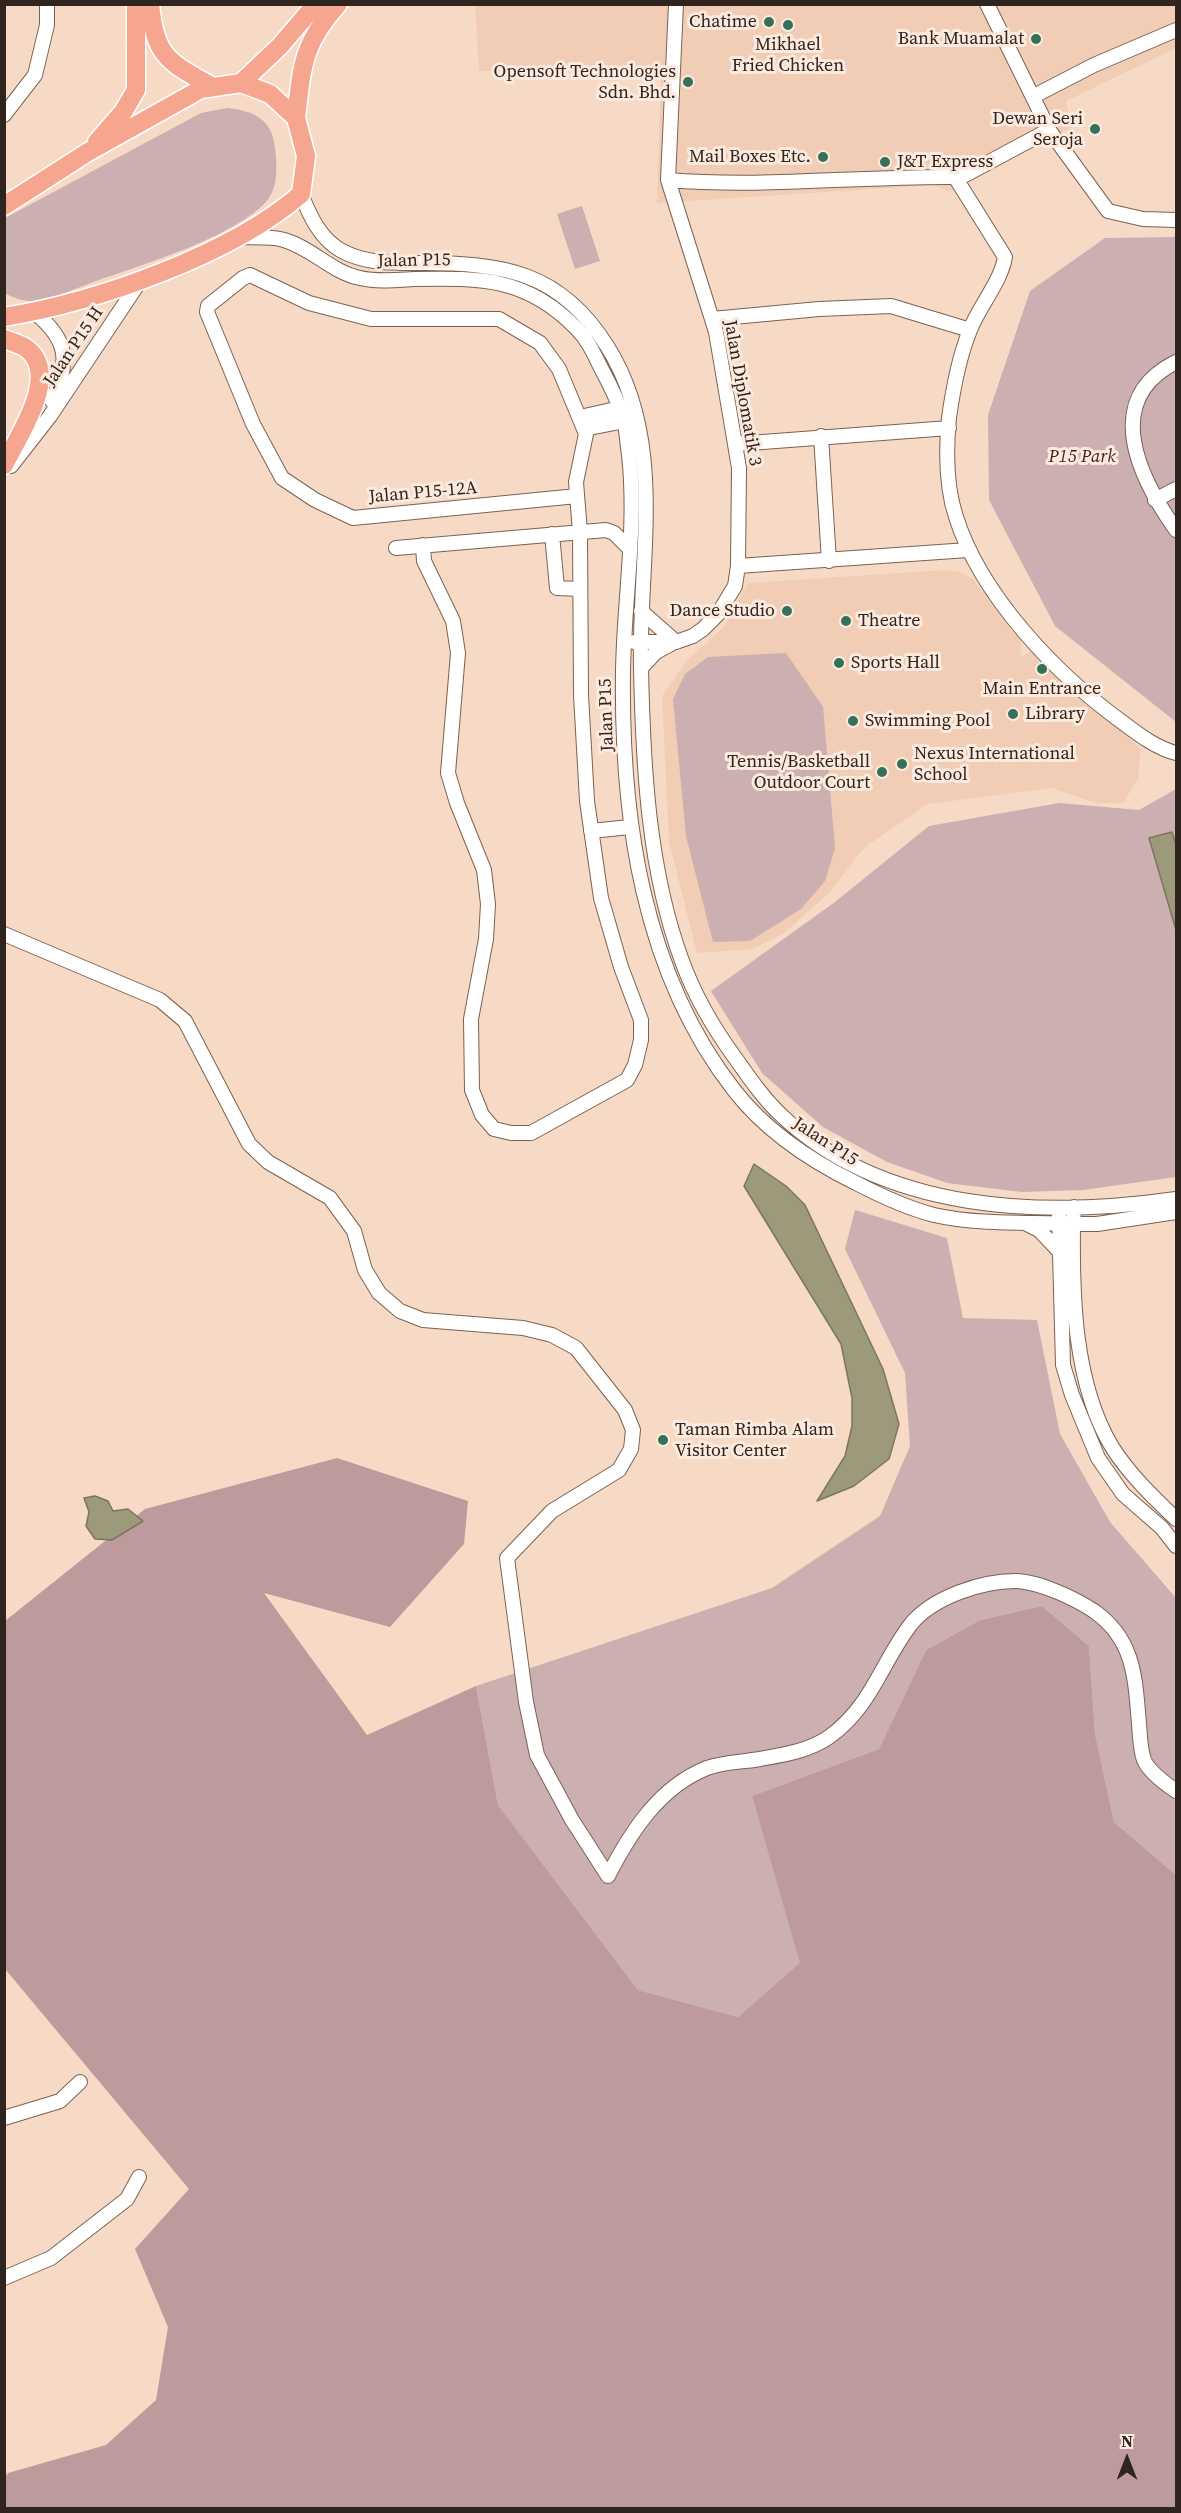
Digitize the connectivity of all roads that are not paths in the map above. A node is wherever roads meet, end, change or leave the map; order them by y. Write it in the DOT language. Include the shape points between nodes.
graph roads {
  1 [pos="47,4"];
  2 [pos="136,4"];
  3 [pos="150,4"];
  4 [pos="316,4"];
  5 [pos="338,4"];
  6 [pos="676,4"];
  7 [pos="987,4"];
  8 [pos="1176,30"];
  9 [pos="241,83"];
  10 [pos="213,87"];
  11 [pos="1034,96"];
  12 [pos="4,115"];
  13 [pos="296,118"];
  14 [pos="1048,130"];
  15 [pos="87,152"];
  16 [pos="955,177"];
  17 [pos="668,180"];
  18 [pos="301,194"];
  19 [pos="4,206"];
  20 [pos="1176,220"];
  21 [pos="238,237"];
  22 [pos="140,281"];
  23 [pos="4,302"];
  24 [pos="20,314"];
  25 [pos="712,319"];
  26 [pos="970,330"];
  27 [pos="4,339"];
  28 [pos="1176,362"];
  29 [pos="622,415"];
  30 [pos="582,423"];
  31 [pos="949,428"];
  32 [pos="36,432"];
  33 [pos="821,436"];
  34 [pos="736,444"];
  35 [pos="4,465"];
  36 [pos="4,474"];
  37 [pos="1176,489"];
  38 [pos="577,496"];
  39 [pos="1155,500"];
  40 [pos="1176,530"];
  41 [pos="580,532"];
  42 [pos="552,534"];
  43 [pos="423,545"];
  44 [pos="396,548"];
  45 [pos="630,549"];
  46 [pos="968,549"];
  47 [pos="829,561"];
  48 [pos="738,566"];
  49 [pos="580,589"];
  50 [pos="641,611"];
  51 [pos="624,642"];
  52 [pos="675,642"];
  53 [pos="641,643"];
  54 [pos="641,668"];
  55 [pos="1176,753"];
  56 [pos="630,827"];
  57 [pos="591,831"];
  58 [pos="4,934"];
  59 [pos="700,1004"];
  60 [pos="684,1010"];
  61 [pos="1176,1199"];
  62 [pos="1059,1207"];
  63 [pos="1074,1207"];
  64 [pos="1176,1212"];
  65 [pos="1025,1222"];
  66 [pos="1066,1223"];
  67 [pos="1096,1224"];
  68 [pos="1066,1251"];
  69 [pos="1176,1519"];
  70 [pos="1176,1546"];
  71 [pos="1176,1791"];
  72 [pos="80,2082"];
  73 [pos="4,2118"];
  74 [pos="139,2176"];
  75 [pos="4,2277"];
  1 -- 12 [label="street" via="47,25 34,75"];
  2 -- 15 [label="main road" via="135,90 123,112"];
  3 -- 10 [label="main road" via="153,34 161,52"];
  4 -- 9 [label="main road"];
  5 -- 13 [label="main road" via="317,27 302,62"];
  6 -- 17 [label="street, Jalan Diplomatik 3"];
  7 -- 11 [label="street"];
  8 -- 11 [label="street"];
  9 -- 10 [label="main road"];
  9 -- 13 [label="main road" via="270,94"];
  10 -- 15 [label="main road" via="201,89"];
  11 -- 14 [label="street"];
  13 -- 18 [label="main road" via="306,156"];
  14 -- 16 [label="street"];
  14 -- 20 [label="street" via="1108,211 1143,219"];
  15 -- 19 [label="main road"];
  16 -- 17 [label="street" via="779,184"];
  16 -- 26 [label="street" via="1005,256"];
  17 -- 25 [label="street, Jalan Diplomatik 3"];
  18 -- 21 [label="main road" via="276,216"];
  18 -- 50 [label="street, Jalan P15" via="322,234 339,249 359,258 386,263 502,267 530,275 551,287 588,319 628,386 640,428 646,494"];
  21 -- 22 [label="main road"];
  21 -- 29 [label="street, Jalan P15" via="283,240 338,270 371,280 492,280 537,296 586,339"];
  22 -- 24 [label="main road"];
  22 -- 32 [label="street, Jalan P15 H"];
  23 -- 24 [label="main road"];
  24 -- 32 [label="street, Jalan P15 H" via="63,346 65,367 60,384"];
  25 -- 26 [label="street" via="894,306"];
  25 -- 34 [label="street, Jalan Diplomatik 3"];
  26 -- 31 [label="street"];
  27 -- 35 [label="main road" via="30,351 41,376 32,410"];
  28 -- 39 [label="street" via="1152,378 1138,398 1135,411 1138,464"];
  29 -- 30 [label="street"];
  29 -- 45 [label="street, Jalan P15" via="632,506"];
  30 -- 38 [label="street" via="584,453 576,482"];
  30 -- 38 [label="street, Jalan P15-12A" via="559,369 540,343 499,319 371,319 309,303 250,275 208,306 207,312 253,424 282,478 315,500 353,518"];
  31 -- 33 [label="street"];
  31 -- 46 [label="street" via="951,491 955,516"];
  32 -- 36 [label="street, Jalan P15 H"];
  33 -- 34 [label="street"];
  33 -- 47 [label="street"];
  34 -- 48 [label="street, Jalan Diplomatik 3"];
  37 -- 39 [label="street"];
  38 -- 41 [label="street"];
  39 -- 40 [label="street"];
  41 -- 42 [label="street"];
  41 -- 45 [label="street" via="606,530"];
  41 -- 49 [label="street"];
  42 -- 43 [label="street"];
  42 -- 49 [label="street" via="557,588"];
  43 -- 44 [label="street"];
  43 -- 57 [label="street" via="424,561 453,621 458,653 448,773 484,870 488,904 486,939 471,1019 472,1090 482,1115 494,1129 511,1134 531,1133 627,1080 635,1065 641,1020 606,916"];
  45 -- 51 [label="street, Jalan P15"];
  46 -- 47 [label="street"];
  46 -- 55 [label="street" via="1003,604 1047,657 1094,702 1143,738"];
  47 -- 48 [label="street"];
  48 -- 52 [label="street, Jalan Diplomatik 3" via="735,586 718,614 693,636"];
  49 -- 57 [label="street" via="581,695"];
  50 -- 52 [label="street"];
  50 -- 53 [label="street, Jalan P15"];
  51 -- 53 [label="street, Jalan Diplomatik 3"];
  51 -- 56 [label="street, Jalan P15"];
  52 -- 53 [label="street, Jalan Diplomatik 3"];
  52 -- 54 [label="street" via="656,652"];
  53 -- 54 [label="street, Jalan P15"];
  54 -- 59 [label="street, Jalan P15" via="656,862 681,959"];
  56 -- 57 [label="street"];
  56 -- 60 [label="street, Jalan P15" via="637,872 655,934"];
  58 -- 71 [label="street" via="160,1000 185,1021 249,1144 268,1162 330,1198 354,1231 365,1270 379,1293 400,1311 423,1320 552,1335 576,1347 624,1410 633,1430 631,1449 619,1470 552,1511 507,1558 537,1755 608,1876 628,1836 686,1778 709,1767 794,1752 828,1738 857,1713 912,1623 940,1601 973,1587 996,1583 1019,1581 1047,1588 1094,1611 1120,1635 1131,1657 1144,1761"];
  59 -- 60 [label="street"];
  59 -- 62 [label="street, Jalan P15" via="753,1083 782,1116 851,1165 942,1197"];
  60 -- 65 [label="street, Jalan P15" via="735,1091 772,1129 826,1168 886,1198 935,1215"];
  61 -- 63 [label="street, Jalan P15"];
  62 -- 63 [label="street, Jalan P15"];
  62 -- 66 [label="street"];
  63 -- 66 [label="street"];
  64 -- 67 [label="street, Jalan P15"];
  65 -- 66 [label="street, Jalan P15"];
  65 -- 68 [label="street"];
  66 -- 67 [label="street, Jalan P15"];
  66 -- 68 [label="street"];
  67 -- 68 [label="street"];
  68 -- 69 [label="street" via="1093,1405 1113,1448"];
  68 -- 70 [label="street" via="1063,1365 1084,1428 1098,1458 1123,1494 1162,1528"];
  72 -- 73 [label="street" via="60,2101"];
  74 -- 75 [label="street" via="127,2199 51,2258"];
}
